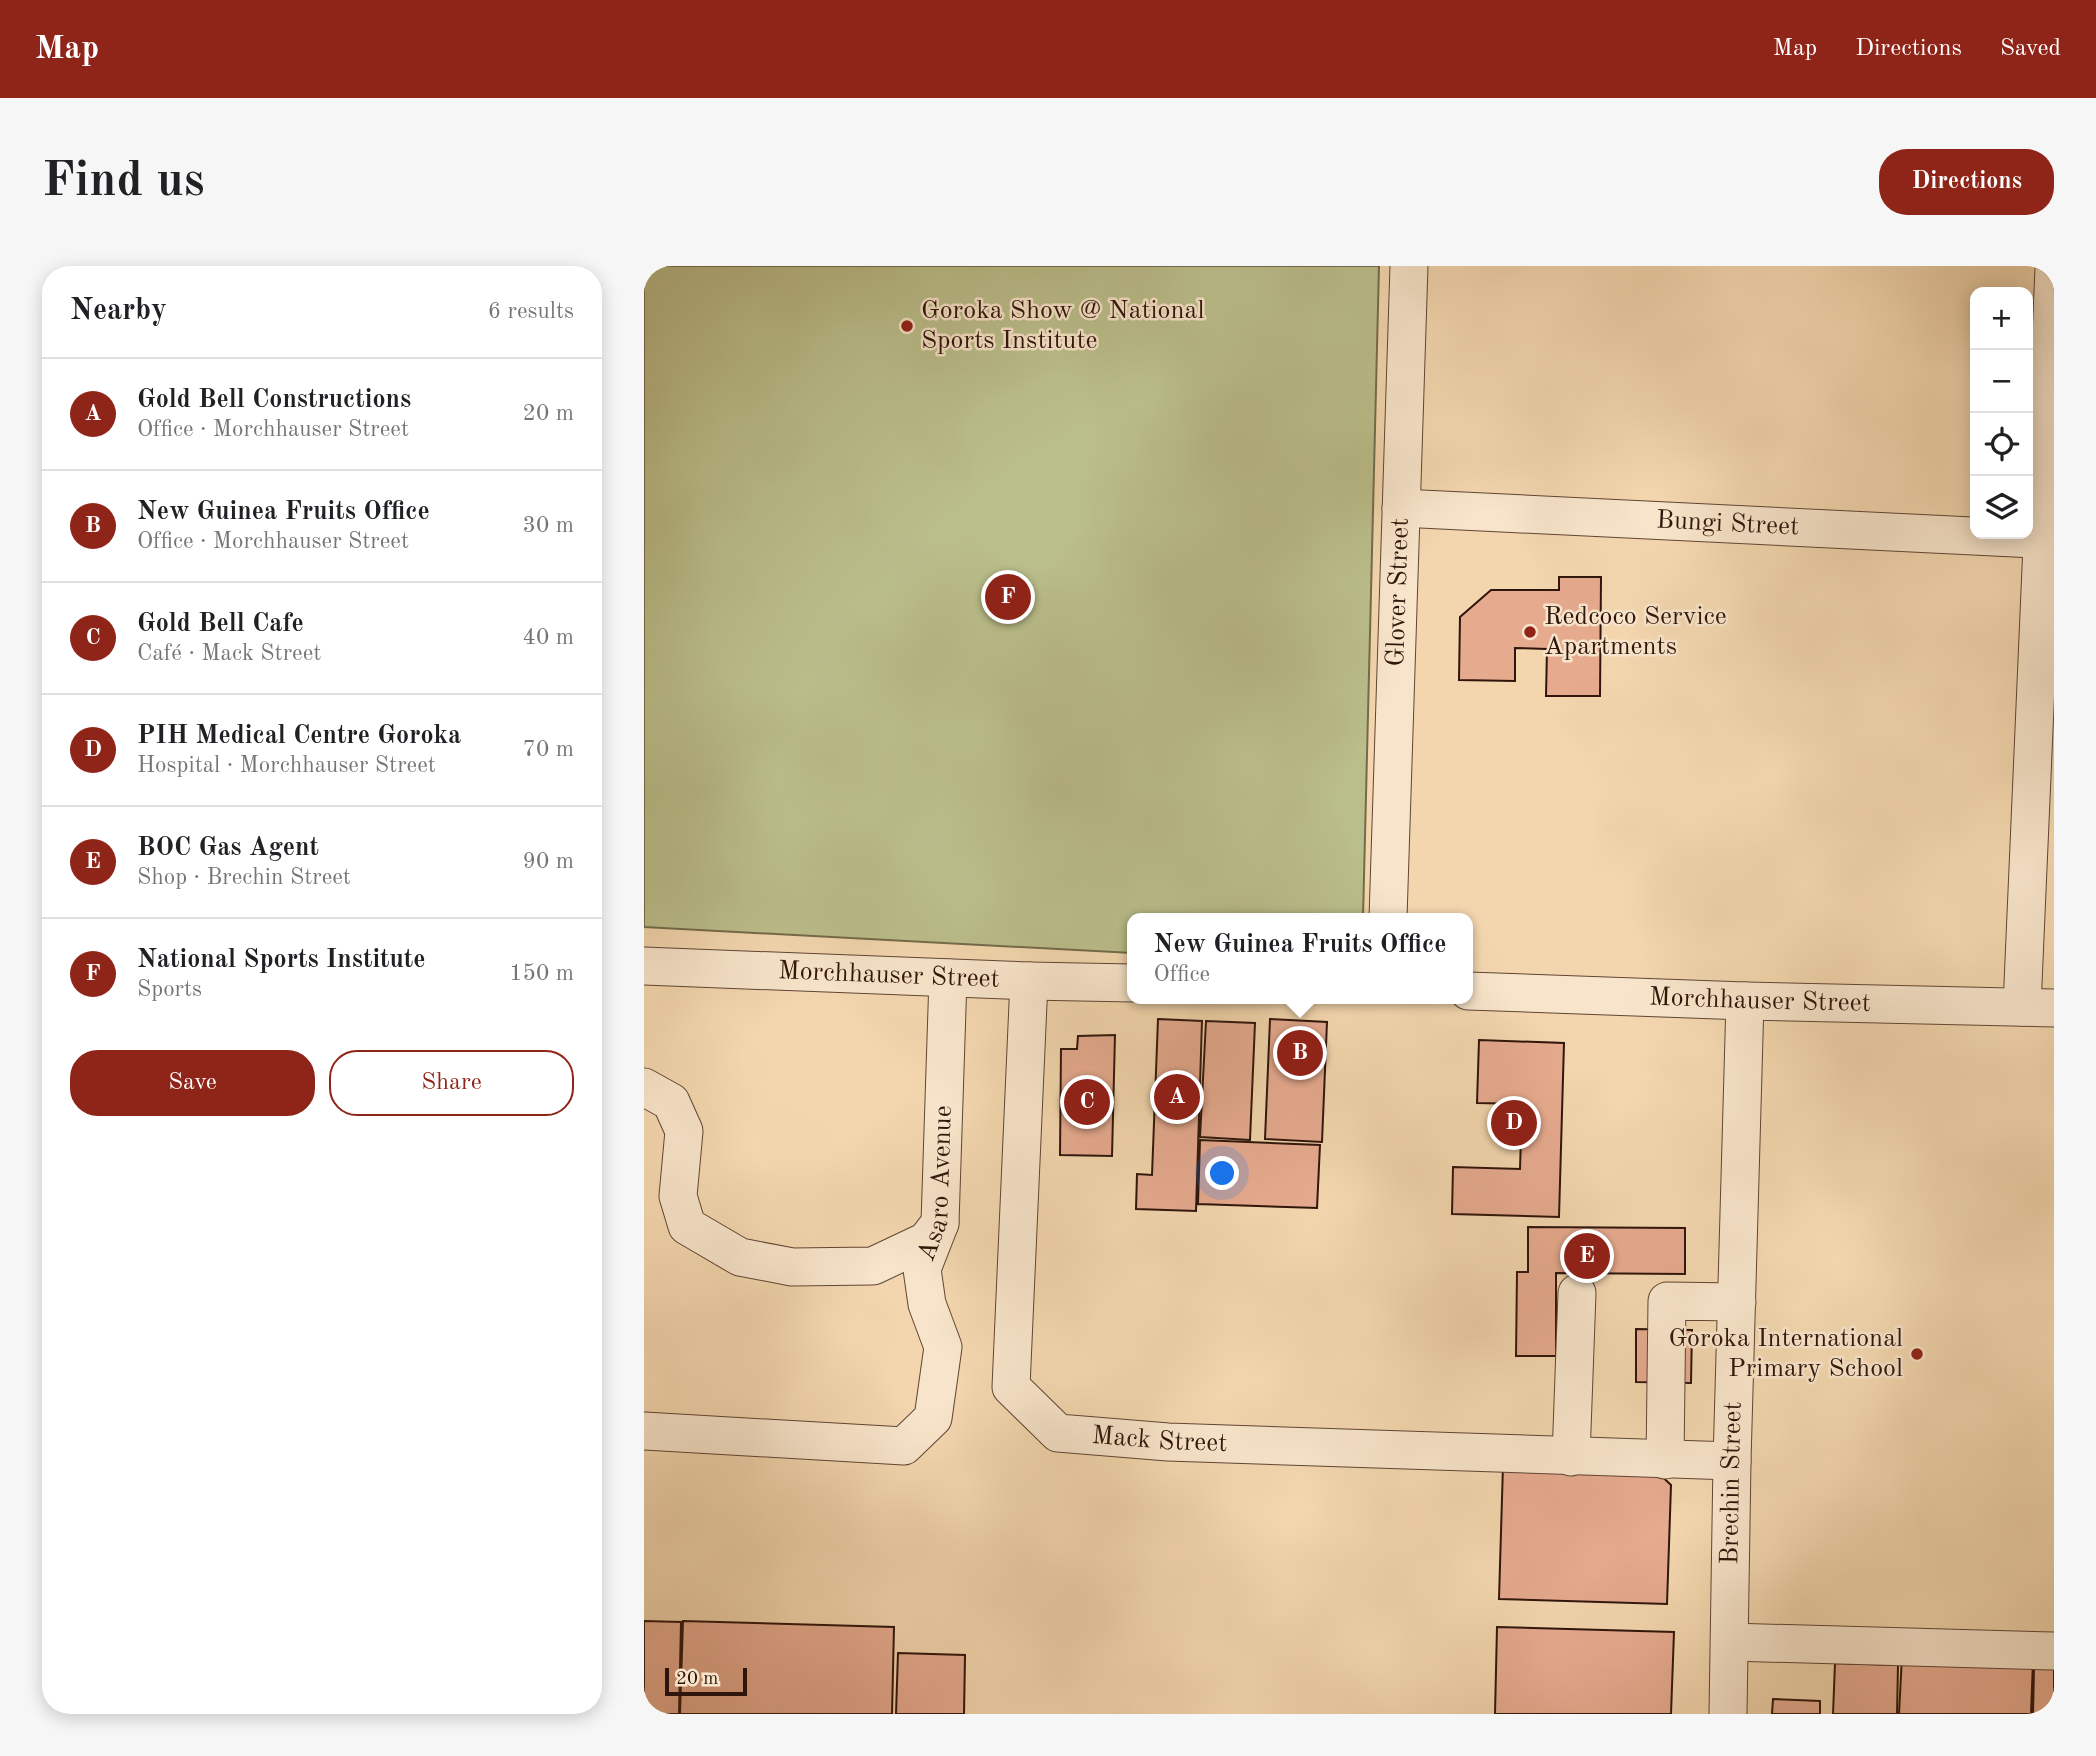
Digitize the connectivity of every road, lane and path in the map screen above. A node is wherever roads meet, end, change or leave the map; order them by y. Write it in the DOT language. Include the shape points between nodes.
graph roads {
  1 [pos="1409,266"];
  2 [pos="2054,268"];
  3 [pos="1401,508"];
  4 [pos="2049,540"];
  5 [pos="1388,913"];
  6 [pos="644,967"];
  7 [pos="948,978"];
  8 [pos="1029,981"];
  9 [pos="1127,983"];
  10 [pos="1473,991"];
  11 [pos="1745,1001"];
  12 [pos="2038,1008"];
  13 [pos="644,1087"];
  14 [pos="940,1223"];
  15 [pos="1577,1293"];
  16 [pos="1737,1302"];
  17 [pos="644,1431"];
  18 [pos="1571,1457"];
  19 [pos="1665,1460"];
  20 [pos="1732,1461"];
  21 [pos="1730,1642"];
  22 [pos="2054,1651"];
  23 [pos="1728,1714"];
  1 -- 3 [label="street, Glover Street"];
  2 -- 4 [label="street"];
  3 -- 4 [label="street, Bungi Street"];
  3 -- 5 [label="street, Glover Street"];
  4 -- 12 [label="street"];
  6 -- 7 [label="street, Morchhauser Street"];
  7 -- 8 [label="street, Morchhauser Street"];
  7 -- 14 [label="street, Asaro Avenue"];
  8 -- 9 [label="street, Morchhauser Street"];
  8 -- 18 [label="street, Mack Street" via="1011,1387 1058,1433 1168,1442"];
  10 -- 11 [label="street, Morchhauser Street"];
  11 -- 12 [label="street, Morchhauser Street"];
  11 -- 16 [label="street, Brechin Street"];
  13 -- 14 [label="street" via="671,1102 684,1131 678,1196 687,1226 740,1257 792,1267 873,1266 926,1241"];
  14 -- 17 [label="street, Asaro Avenue" via="922,1269 927,1304 943,1347 933,1418 904,1447"];
  15 -- 18 [label="street"];
  16 -- 19 [label="street" via="1667,1301"];
  16 -- 20 [label="street, Brechin Street"];
  18 -- 19 [label="street, Mack Street"];
  19 -- 20 [label="street, Mack Street"];
  20 -- 21 [label="street, Brechin Street"];
  21 -- 22 [label="street"];
  21 -- 23 [label="street, Brechin Street"];
}
